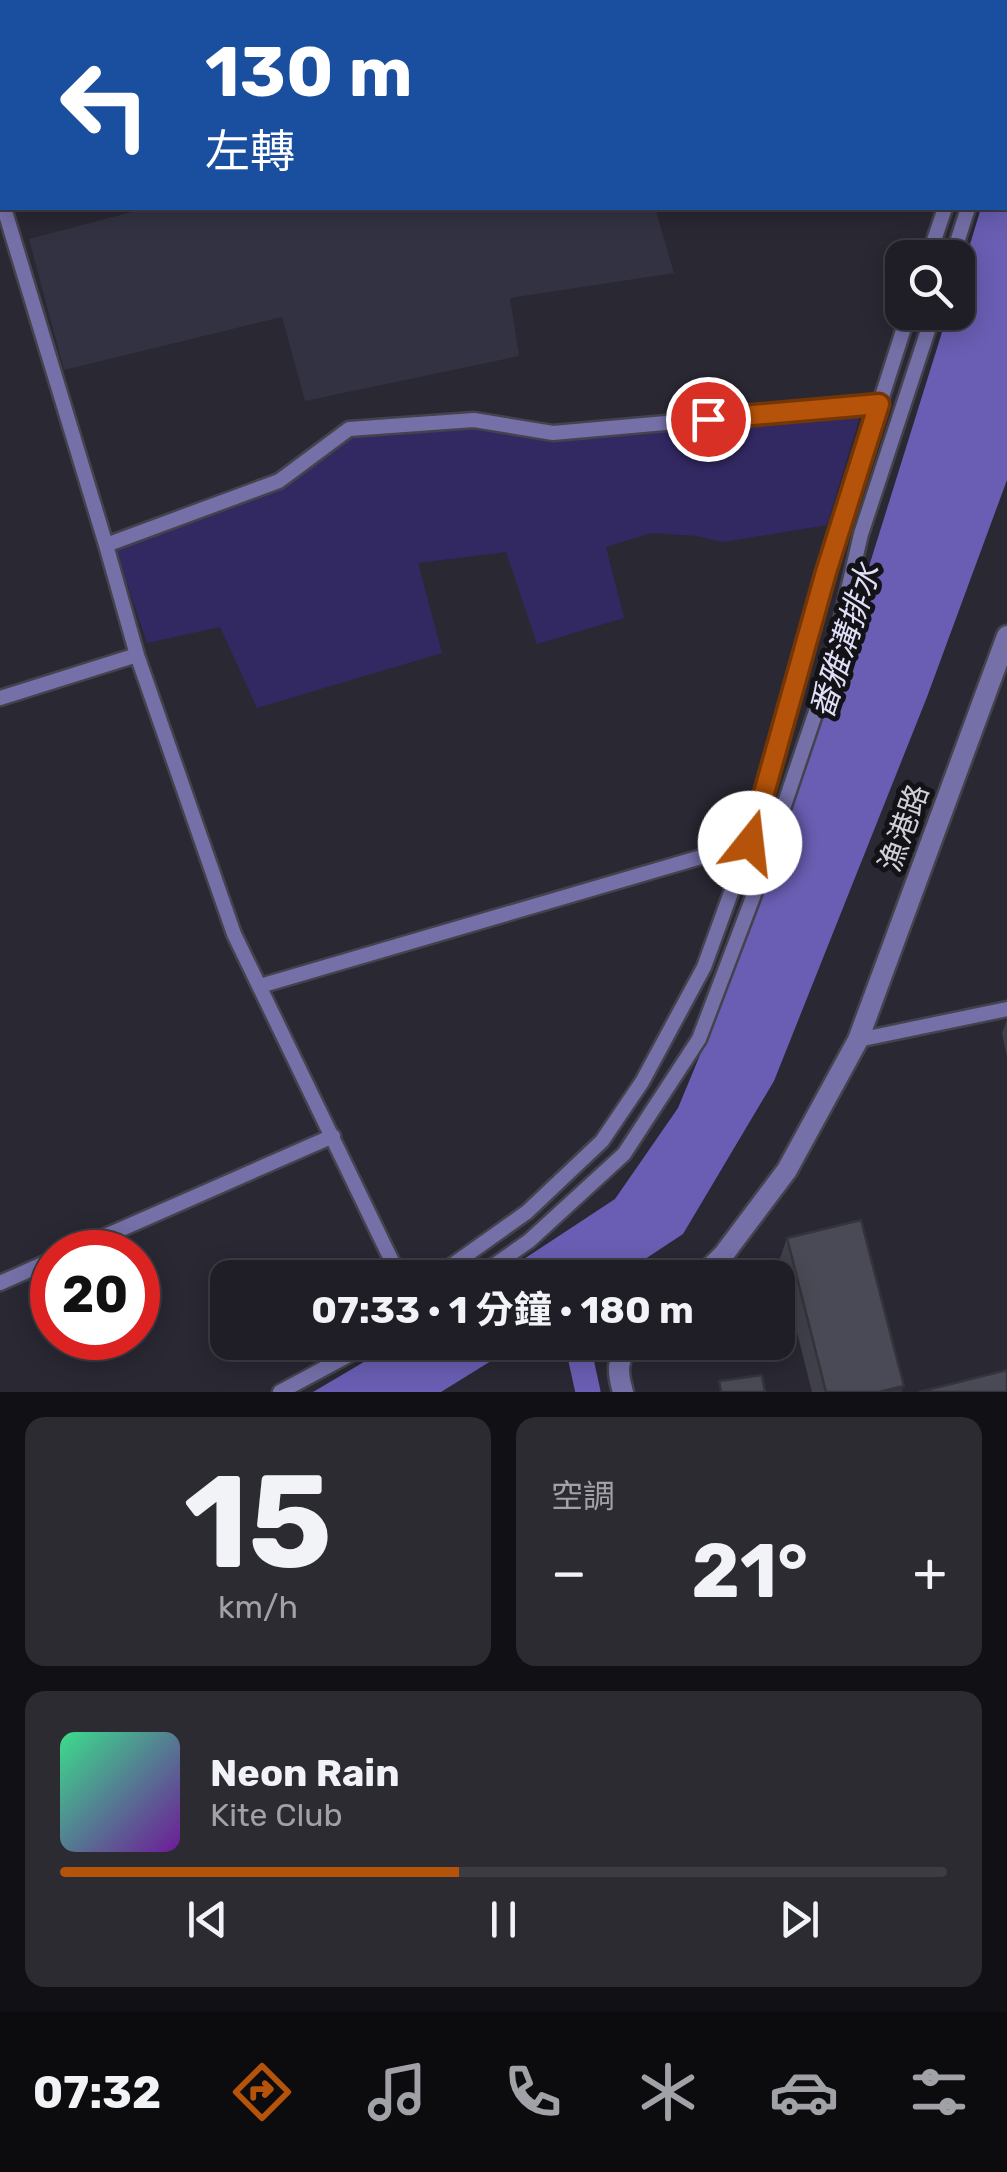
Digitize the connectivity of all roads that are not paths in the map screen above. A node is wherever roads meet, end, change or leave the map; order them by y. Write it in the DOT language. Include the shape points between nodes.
graph roads {
  1 [pos="5,210"];
  2 [pos="944,210"];
  3 [pos="967,210"];
  4 [pos="934,240"];
  5 [pos="958,240"];
  6 [pos="904,330"];
  7 [pos="928,330"];
  8 [pos="879,404"];
  9 [pos="106,545"];
  10 [pos="1007,636"];
  11 [pos="137,655"];
  12 [pos="0,698"];
  13 [pos="750,843"];
  14 [pos="260,986"];
  15 [pos="1007,1008"];
  16 [pos="858,1040"];
  17 [pos="333,1136"];
  18 [pos="119,1230"];
  19 [pos="392,1260"];
  20 [pos="459,1260"];
  21 [pos="502,1260"];
  22 [pos="718,1260"];
  23 [pos="30,1270"];
  24 [pos="0,1283"];
  25 [pos="340,1360"];
  26 [pos="620,1360"];
  27 [pos="280,1392"];
  28 [pos="623,1392"];
  1 -- 9 [label="lane"];
  2 -- 4 [label="lane"];
  3 -- 5 [label="lane"];
  6 -- 8 [label="lane"];
  7 -- 21 [label="lane" via="861,534 828,676 700,1040 624,1154"];
  8 -- 9 [label="lane" via="553,434 474,420 348,429 279,481"];
  8 -- 13 [label="lane"];
  9 -- 11 [label="lane"];
  10 -- 16 [label="street, 漁港路"];
  11 -- 12 [label="lane"];
  11 -- 14 [label="lane" via="234,934"];
  13 -- 14 [label="lane"];
  13 -- 20 [label="lane" via="704,967 602,1141 527,1212"];
  14 -- 17 [label="lane"];
  15 -- 16 [label="lane"];
  16 -- 22 [label="street, 漁港路" via="787,1170"];
  17 -- 18 [label="lane"];
  17 -- 19 [label="lane"];
  23 -- 24 [label="lane"];
  25 -- 27 [label="lane"];
  26 -- 28 [label="street"];
}
